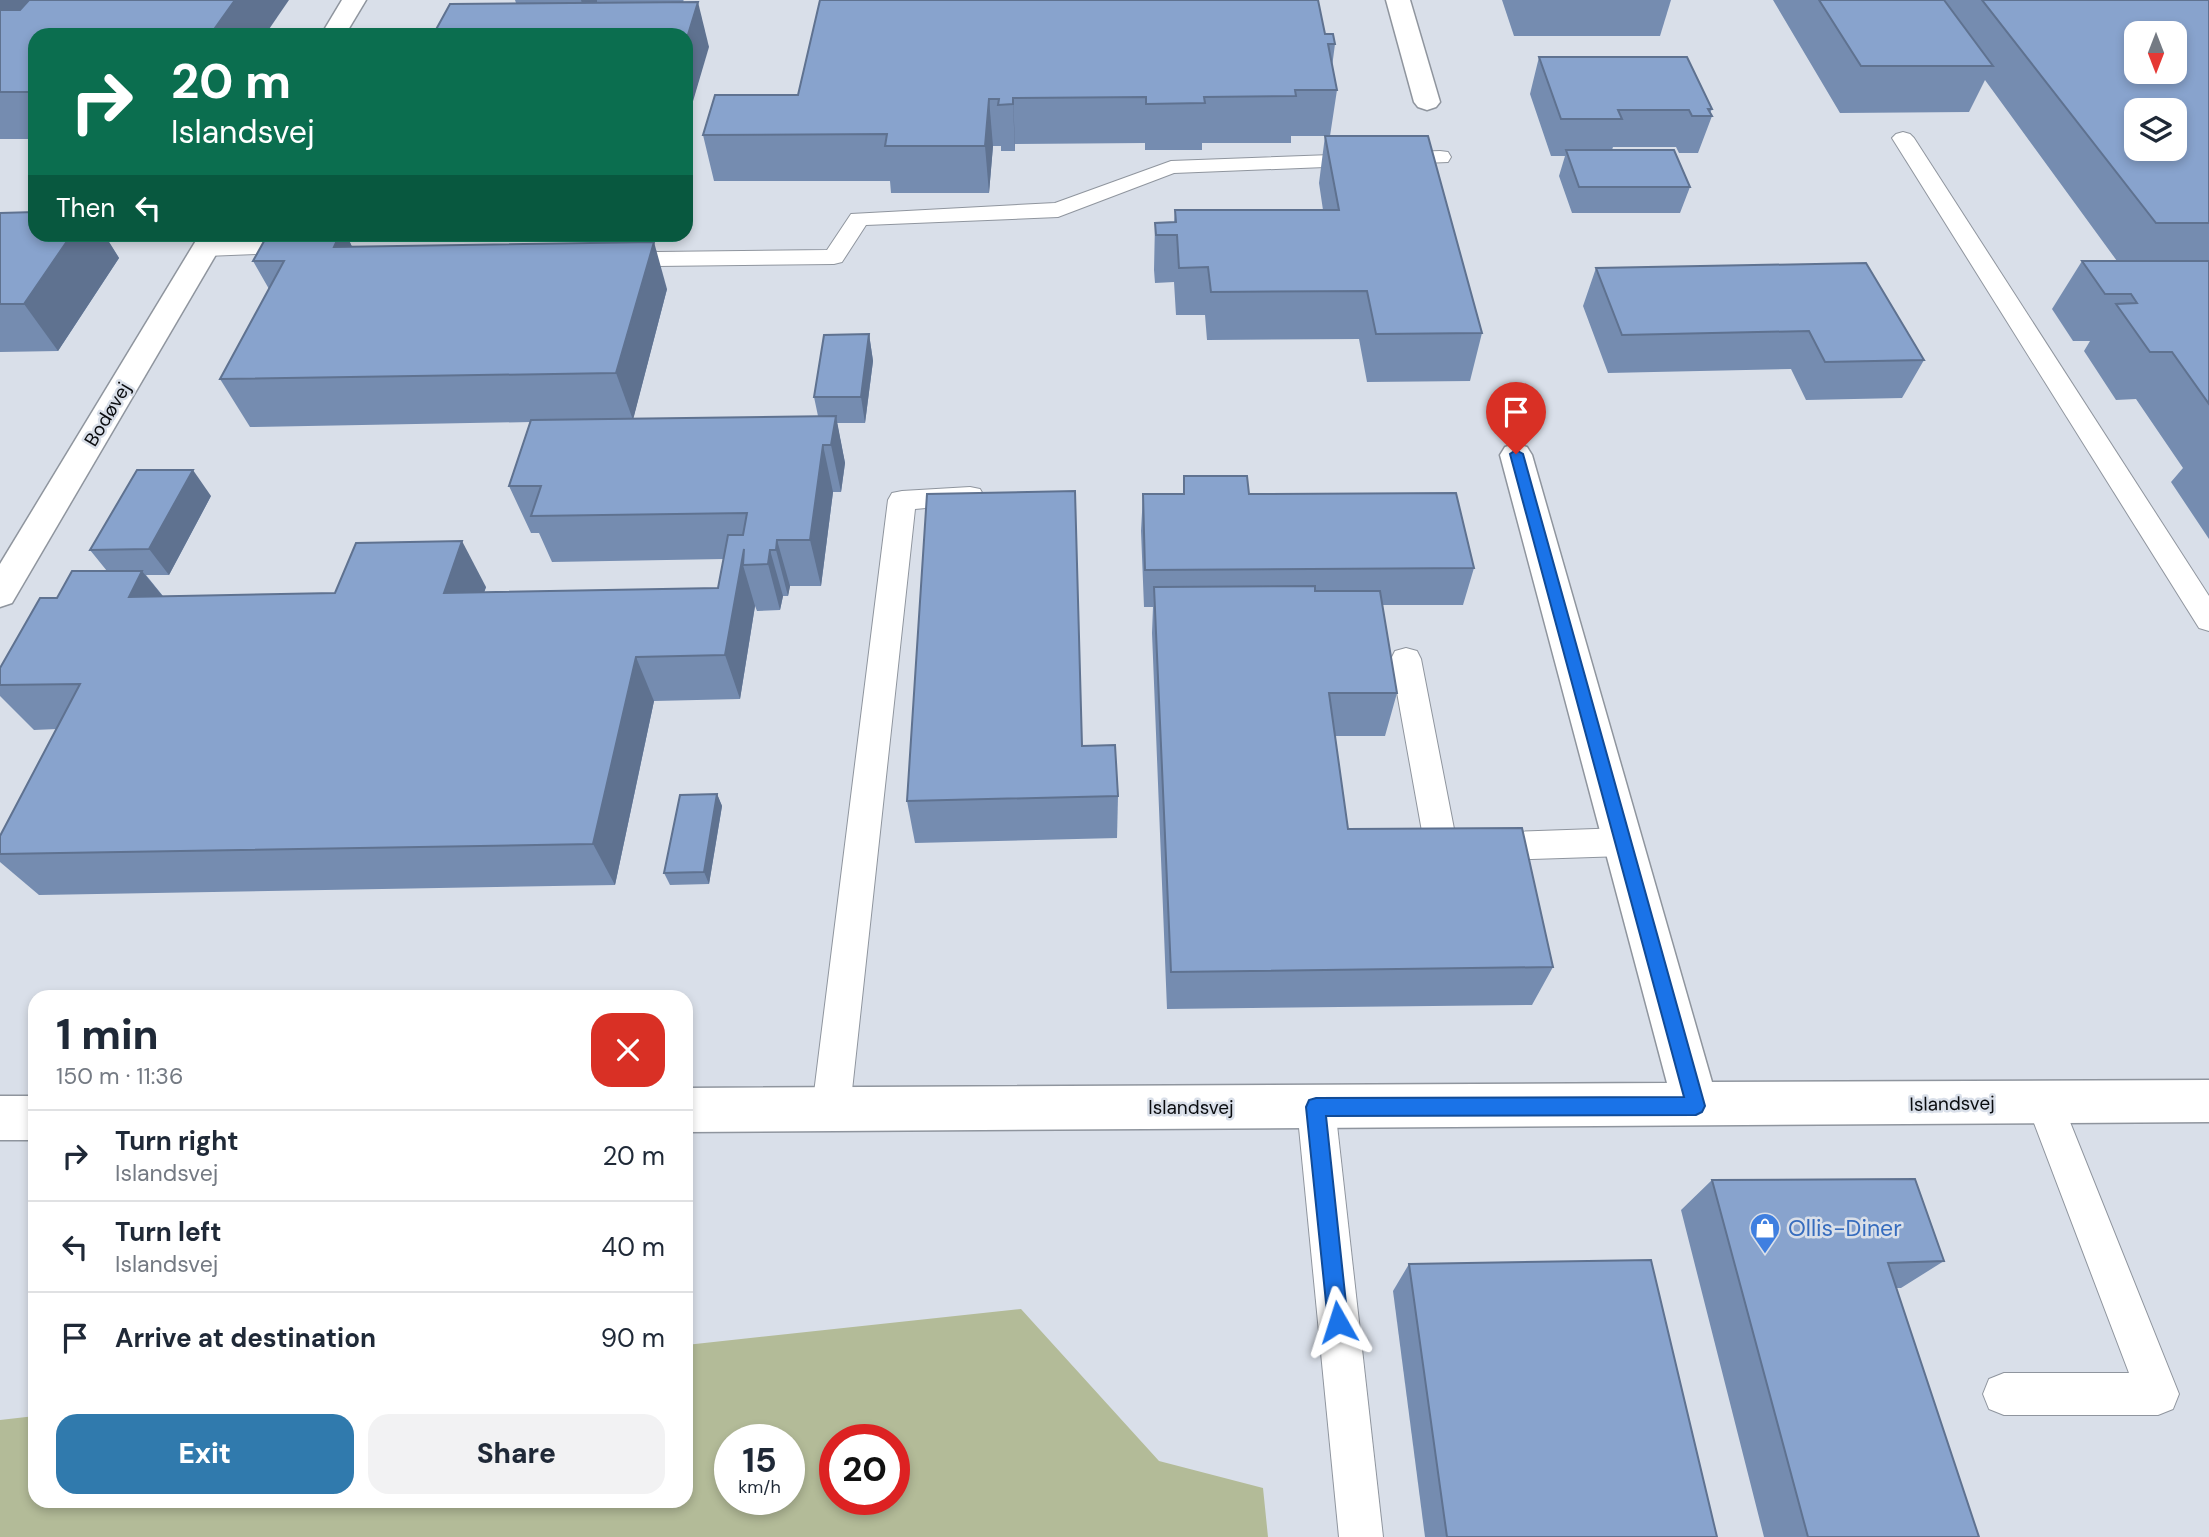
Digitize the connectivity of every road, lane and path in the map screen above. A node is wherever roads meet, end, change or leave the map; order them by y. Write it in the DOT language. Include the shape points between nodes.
graph roads {
  1 [pos="354,0"];
  2 [pos="1398,0"];
  3 [pos="337,28"];
  4 [pos="1427,102"];
  5 [pos="1903,138"];
  6 [pos="1440,157"];
  7 [pos="210,242"];
  8 [pos="621,242"];
  9 [pos="329,247"];
  10 [pos="1516,454"];
  11 [pos="1003,494"];
  12 [pos="2,587"];
  13 [pos="2209,620"];
  14 [pos="1406,659"];
  15 [pos="1624,842"];
  16 [pos="2209,1101"];
  17 [pos="2044,1102"];
  18 [pos="1696,1106"];
  19 [pos="1316,1107"];
  20 [pos="831,1109"];
  21 [pos="693,1110"];
  22 [pos="0,1118"];
  23 [pos="28,1118"];
  24 [pos="2004,1394"];
  25 [pos="1361,1537"];
  1 -- 3 [label="street"];
  2 -- 4 [label="street"];
  5 -- 13 [label="lane"];
  6 -- 8 [label="lane" via="1171,167 1058,210 859,219 834,257 657,259"];
  7 -- 9 [label="lane"];
  7 -- 12 [label="street, Bodøvej"];
  10 -- 15 [label="street"];
  11 -- 20 [label="lane" via="902,500"];
  14 -- 15 [label="lane" via="1441,848"];
  15 -- 18 [label="street"];
  16 -- 17 [label="street, Islandsvej"];
  17 -- 18 [label="street, Islandsvej"];
  17 -- 24 [label="lane" via="2158,1394"];
  18 -- 19 [label="street, Islandsvej"];
  19 -- 20 [label="street, Islandsvej"];
  19 -- 25 [label="lane"];
  20 -- 21 [label="street, Islandsvej"];
  22 -- 23 [label="street"];
}
